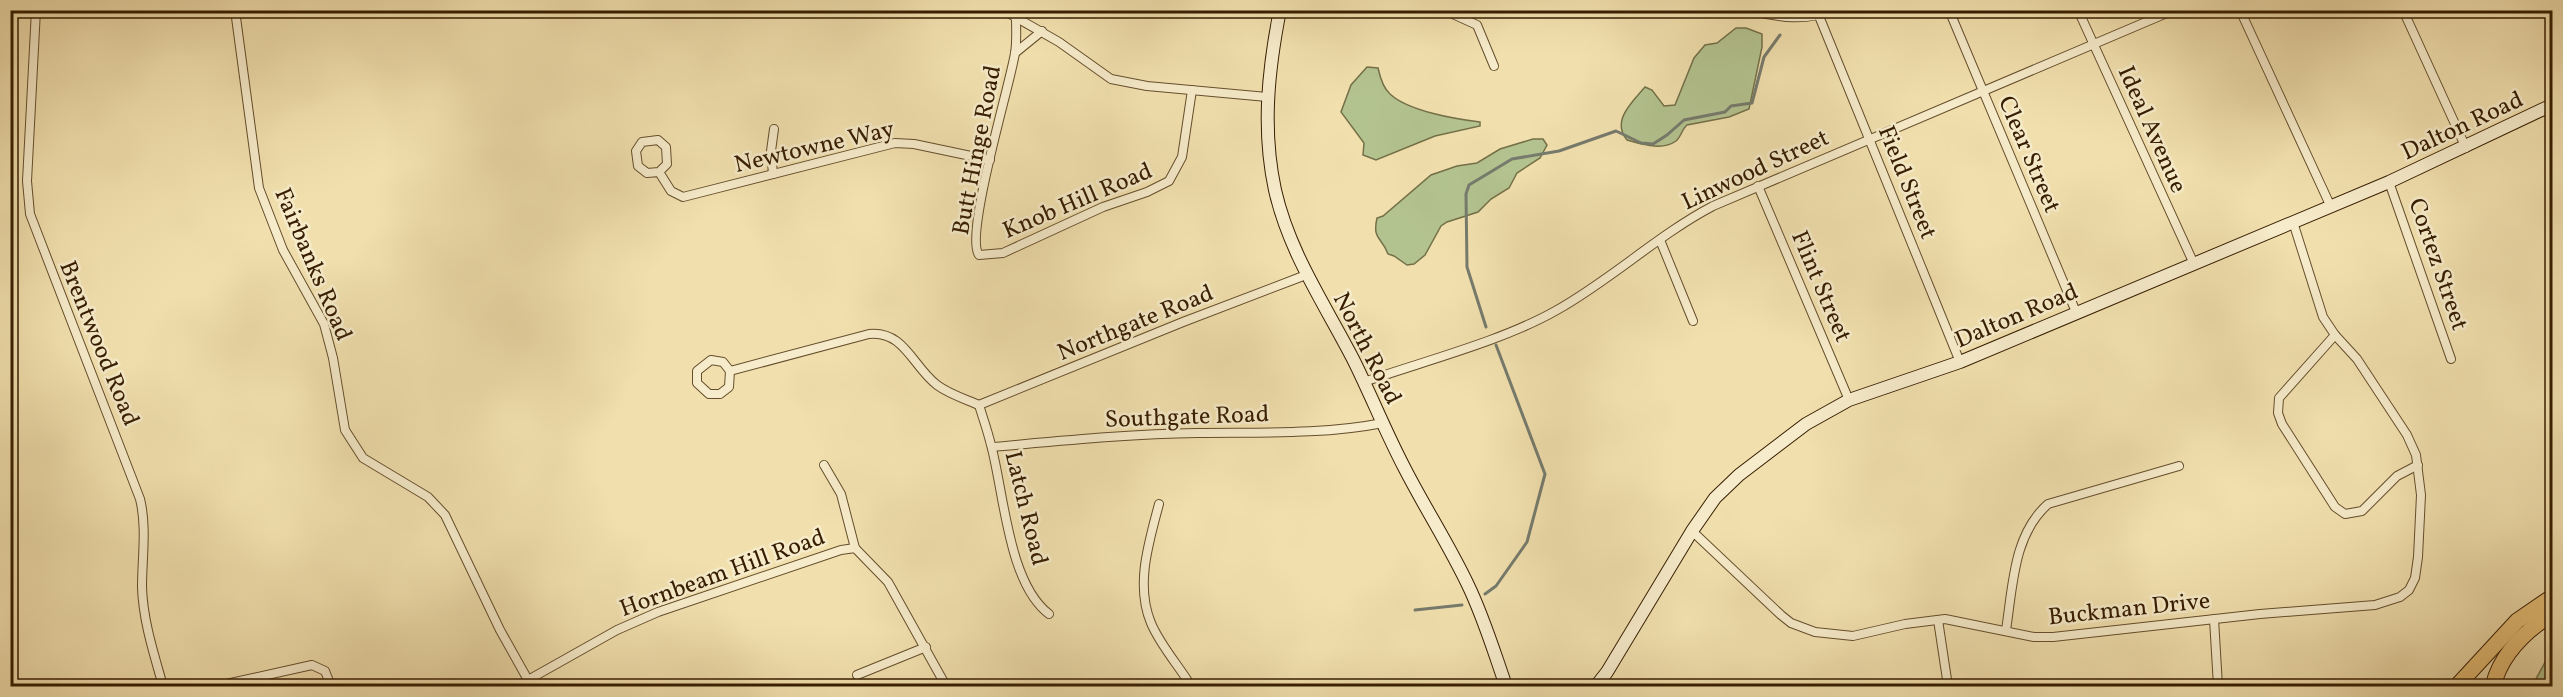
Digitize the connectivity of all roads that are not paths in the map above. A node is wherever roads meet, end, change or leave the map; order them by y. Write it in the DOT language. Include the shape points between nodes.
graph roads {
  1 [pos="36,10"];
  2 [pos="235,10"];
  3 [pos="1003,10"];
  4 [pos="1280,10"];
  5 [pos="1444,10"];
  6 [pos="1746,10"];
  7 [pos="1833,10"];
  8 [pos="1949,10"];
  9 [pos="2078,10"];
  10 [pos="2174,10"];
  11 [pos="2240,10"];
  12 [pos="2403,10"];
  13 [pos="1819,16"];
  14 [pos="1016,17"];
  15 [pos="1042,31"];
  16 [pos="2094,45"];
  17 [pos="1015,54"];
  18 [pos="1494,66"];
  19 [pos="1192,90"];
  20 [pos="1982,91"];
  21 [pos="1268,97"];
  22 [pos="2553,105"];
  23 [pos="774,129"];
  24 [pos="1869,139"];
  25 [pos="2466,148"];
  26 [pos="990,160"];
  27 [pos="659,172"];
  28 [pos="773,174"];
  29 [pos="2389,182"];
  30 [pos="1758,186"];
  31 [pos="2331,207"];
  32 [pos="2293,222"];
  33 [pos="1660,240"];
  34 [pos="977,255"];
  35 [pos="2194,264"];
  36 [pos="1306,275"];
  37 [pos="2076,312"];
  38 [pos="1693,321"];
  39 [pos="2335,335"];
  40 [pos="2451,359"];
  41 [pos="1960,362"];
  42 [pos="730,371"];
  43 [pos="1364,382"];
  44 [pos="1850,400"];
  45 [pos="979,405"];
  46 [pos="1383,423"];
  47 [pos="992,447"];
  48 [pos="824,465"];
  49 [pos="2418,465"];
  50 [pos="2180,466"];
  51 [pos="1159,504"];
  52 [pos="1692,531"];
  53 [pos="855,548"];
  54 [pos="2553,597"];
  55 [pos="1049,614"];
  56 [pos="2553,614"];
  57 [pos="2214,619"];
  58 [pos="1938,620"];
  59 [pos="2006,630"];
  60 [pos="926,647"];
  61 [pos="857,675"];
  62 [pos="529,684"];
  63 [pos="1502,685"];
  64 [pos="163,687"];
  65 [pos="217,687"];
  66 [pos="331,687"];
  67 [pos="946,687"];
  68 [pos="1191,687"];
  69 [pos="1596,687"];
  70 [pos="1948,687"];
  71 [pos="2218,687"];
  72 [pos="2457,687"];
  73 [pos="2493,687"];
  1 -- 64 [label="street, Brentwood Road" via="27,181 30,214 138,493 143,519 144,609"];
  2 -- 62 [label="street, Fairbanks Road" via="259,188 283,250 324,324 345,430 363,458 428,497 445,515"];
  3 -- 14 [label="street"];
  4 -- 21 [label="street, North Road"];
  5 -- 18 [label="street" via="1477,25"];
  6 -- 13 [label="street" via="1786,18"];
  7 -- 13 [label="street"];
  8 -- 20 [label="street, Clear Street"];
  9 -- 16 [label="street, Ideal Avenue"];
  10 -- 16 [label="street, Linwood Street"];
  11 -- 31 [label="street"];
  12 -- 25 [label="street"];
  13 -- 24 [label="street, Field Street"];
  14 -- 15 [label="street"];
  14 -- 17 [label="street, Butt Hinge Road"];
  15 -- 17 [label="street"];
  15 -- 19 [label="street" via="1111,80"];
  16 -- 20 [label="street, Linwood Street"];
  16 -- 35 [label="street, Ideal Avenue"];
  17 -- 26 [label="street, Butt Hinge Road"];
  19 -- 21 [label="street"];
  19 -- 34 [label="street, Knob Hill Road" via="1184,151 1169,181 1003,253"];
  20 -- 24 [label="street, Linwood Street"];
  20 -- 37 [label="street, Clear Street"];
  21 -- 36 [label="street, North Road" via="1275,190"];
  22 -- 25 [label="street, Dalton Road"];
  23 -- 28 [label="street"];
  24 -- 30 [label="street, Linwood Street"];
  24 -- 41 [label="street, Field Street"];
  25 -- 29 [label="street, Dalton Road"];
  26 -- 28 [label="street, Newtowne Way" via="895,143"];
  26 -- 34 [label="street, Butt Hinge Road" via="976,239"];
  27 -- 27 [label="street, Newtowne Way" via="667,164 668,152 663,143 647,140 636,150 635,161 647,173"];
  27 -- 28 [label="street, Newtowne Way" via="671,191 683,197"];
  29 -- 31 [label="street, Dalton Road"];
  29 -- 40 [label="street, Cortez Street"];
  30 -- 33 [label="street, Linwood Street" via="1700,213"];
  30 -- 44 [label="street, Flint Street"];
  31 -- 32 [label="street, Dalton Road"];
  32 -- 35 [label="street, Dalton Road"];
  32 -- 39 [label="street" via="2323,317"];
  33 -- 38 [label="street"];
  33 -- 43 [label="street, Linwood Street" via="1581,296 1542,318"];
  35 -- 37 [label="street, Dalton Road"];
  36 -- 43 [label="street, North Road"];
  36 -- 45 [label="street, Northgate Road"];
  37 -- 41 [label="street, Dalton Road"];
  39 -- 49 [label="street" via="2357,359 2408,435"];
  39 -- 49 [label="street" via="2279,398 2278,413 2293,442 2335,507 2349,514 2362,511 2397,476"];
  41 -- 44 [label="street, Dalton Road"];
  42 -- 42 [label="street" via="717,360 705,362 697,371 697,384 704,392 720,394 729,387"];
  42 -- 45 [label="street" via="869,333 884,334 903,346 937,385"];
  43 -- 46 [label="street, North Road"];
  44 -- 52 [label="street, Dalton Road" via="1806,424 1739,475 1715,498"];
  45 -- 47 [label="street, Latch Road"];
  46 -- 47 [label="street, Southgate Road" via="1278,432 1122,435"];
  46 -- 63 [label="street, North Road" via="1484,620"];
  47 -- 55 [label="street, Latch Road" via="1009,532 1029,593"];
  48 -- 53 [label="street" via="841,494"];
  49 -- 57 [label="street, Buckman Drive" via="2418,557 2415,578 2406,593 2375,605"];
  50 -- 59 [label="street" via="2048,504 2033,517 2022,540"];
  51 -- 68 [label="street" via="1147,549 1143,586 1151,623"];
  52 -- 58 [label="street, Buckman Drive" via="1781,615 1803,628 1845,636"];
  52 -- 69 [label="street, Dalton Road"];
  53 -- 60 [label="street, Hornbeam Hill Road" via="888,582"];
  53 -- 62 [label="street, Hornbeam Hill Road" via="658,612 617,630"];
  54 -- 72 [label="highway" via="2517,621"];
  56 -- 73 [label="highway" via="2513,647 2501,663"];
  57 -- 59 [label="street, Buckman Drive" via="2053,637"];
  57 -- 71 [label="street"];
  58 -- 59 [label="street, Buckman Drive"];
  58 -- 70 [label="street"];
  60 -- 61 [label="street"];
  60 -- 67 [label="street, Hornbeam Hill Road"];
  65 -- 66 [label="street" via="312,665 325,671"];
}
